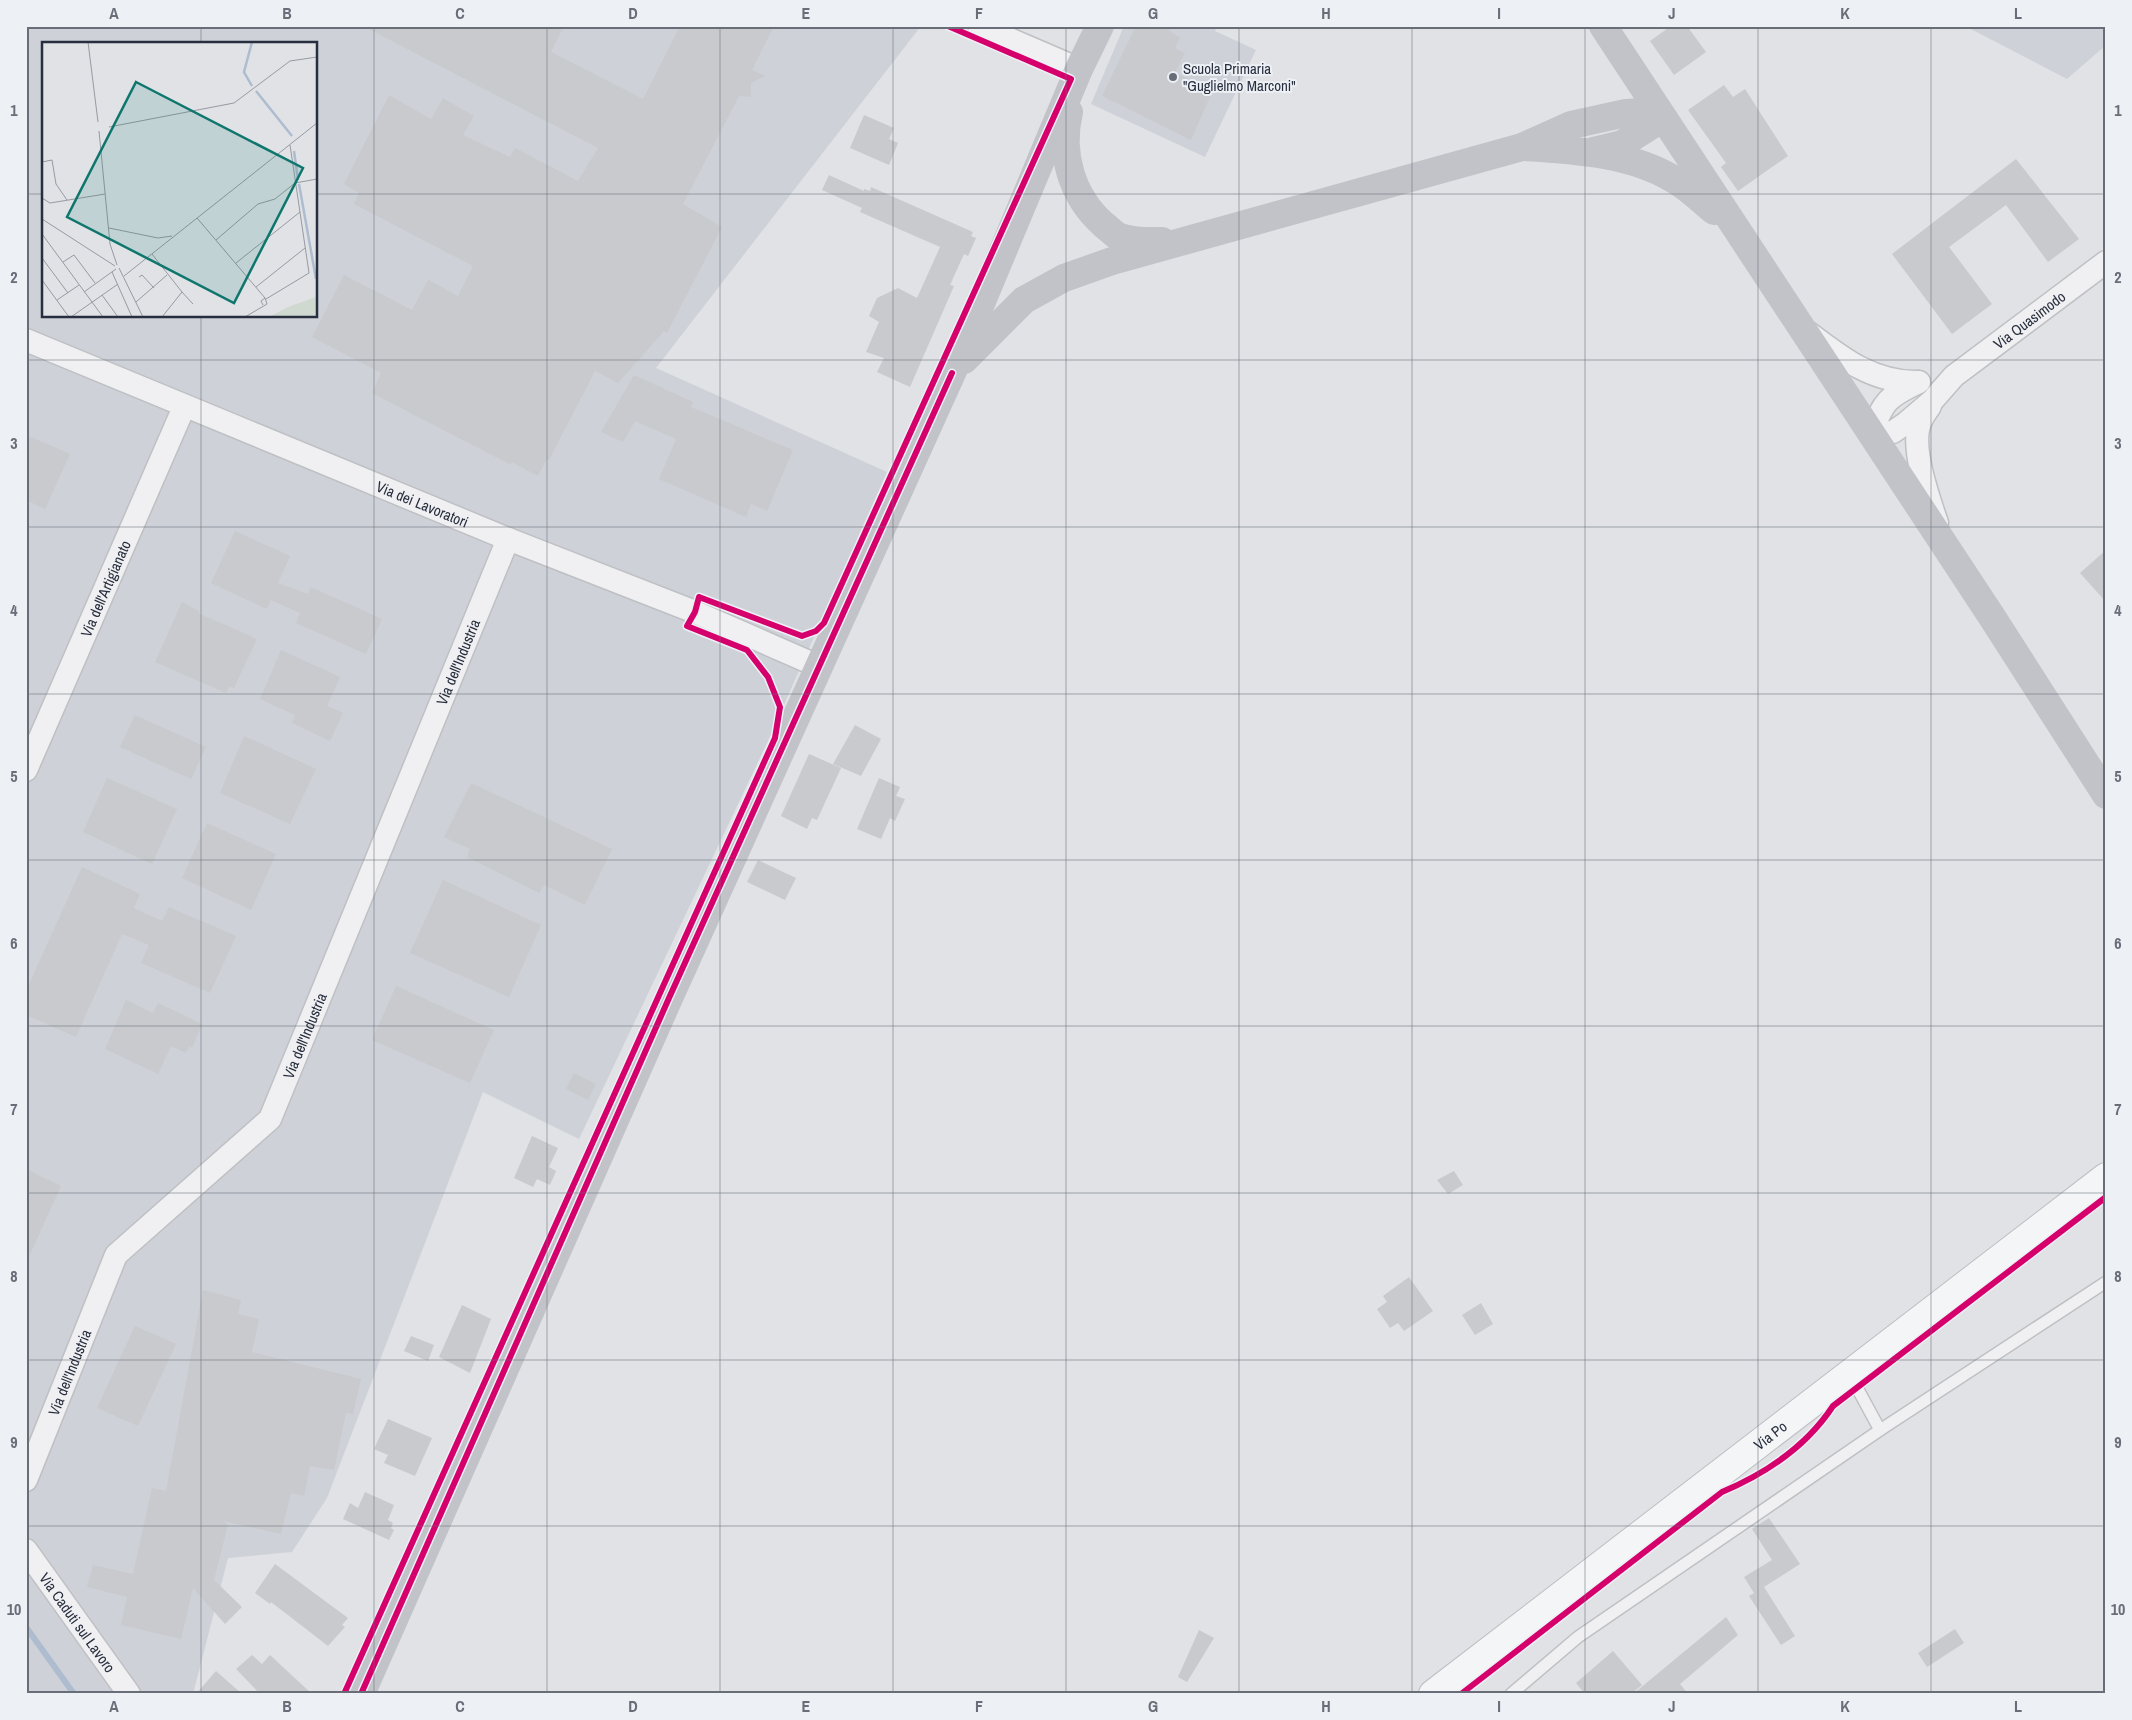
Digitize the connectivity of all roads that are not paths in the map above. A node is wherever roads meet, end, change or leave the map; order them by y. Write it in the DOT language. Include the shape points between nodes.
graph roads {
  1 [pos="979,26"];
  2 [pos="1100,26"];
  3 [pos="1602,26"];
  4 [pos="1079,69"];
  5 [pos="1660,115"];
  6 [pos="1522,147"];
  7 [pos="1592,152"];
  8 [pos="1734,227"];
  9 [pos="1181,242"];
  10 [pos="2106,262"];
  11 [pos="1799,326"];
  12 [pos="26,340"];
  13 [pos="952,373"];
  14 [pos="1954,376"];
  15 [pos="1919,382"];
  16 [pos="1932,401"];
  17 [pos="184,407"];
  18 [pos="1871,433"];
  19 [pos="508,540"];
  20 [pos="1944,543"];
  21 [pos="818,666"];
  22 [pos="26,770"];
  23 [pos="2106,795"];
  24 [pos="2106,1177"];
  25 [pos="2106,1282"];
  26 [pos="1849,1373"];
  27 [pos="1880,1430"];
  28 [pos="26,1480"];
  29 [pos="26,1550"];
  30 [pos="128,1694"];
  31 [pos="361,1694"];
  32 [pos="1433,1694"];
  33 [pos="1511,1694"];
  1 -- 4 [label="street"];
  2 -- 4 [label="main road"];
  3 -- 5 [label="main road"];
  4 -- 9 [label="main road" via="1066,126 1067,160 1076,191 1091,213 1115,234 1136,241"];
  4 -- 13 [label="main road"];
  5 -- 6 [label="main road" via="1626,113 1571,125"];
  5 -- 7 [label="main road" via="1622,144"];
  5 -- 8 [label="main road"];
  6 -- 7 [label="main road"];
  6 -- 9 [label="main road"];
  7 -- 8 [label="main road" via="1654,170 1681,184"];
  8 -- 11 [label="main road"];
  9 -- 13 [label="main road" via="1064,278 1024,300"];
  10 -- 14 [label="street, Via Quasimodo"];
  11 -- 15 [label="street, Via Quasimodo" via="1841,357 1874,375 1898,382"];
  11 -- 18 [label="main road"];
  12 -- 17 [label="street, Via dei Lavoratori"];
  13 -- 21 [label="main road"];
  14 -- 15 [label="street, Via Quasimodo"];
  14 -- 16 [label="street, Via Quasimodo"];
  15 -- 18 [label="street, Via Quasimodo" via="1898,392 1882,406"];
  16 -- 18 [label="street, Via Quasimodo" via="1893,432"];
  16 -- 20 [label="street, Via Quasimodo" via="1919,424 1918,444 1930,500"];
  17 -- 19 [label="street, Via dei Lavoratori"];
  17 -- 22 [label="street, Via dell'Artigianato"];
  18 -- 20 [label="main road"];
  19 -- 21 [label="street, Via dei Lavoratori" via="695,612"];
  19 -- 28 [label="street, Via dell'Industria" via="270,1119 116,1255"];
  20 -- 23 [label="main road"];
  21 -- 31 [label="main road"];
  24 -- 26 [label="main road, Via Po"];
  25 -- 27 [label="lane"];
  26 -- 27 [label="lane"];
  26 -- 32 [label="main road, Via Po"];
  27 -- 33 [label="lane" via="1578,1637"];
  29 -- 30 [label="street, Via Caduti sul Lavoro"];
}
